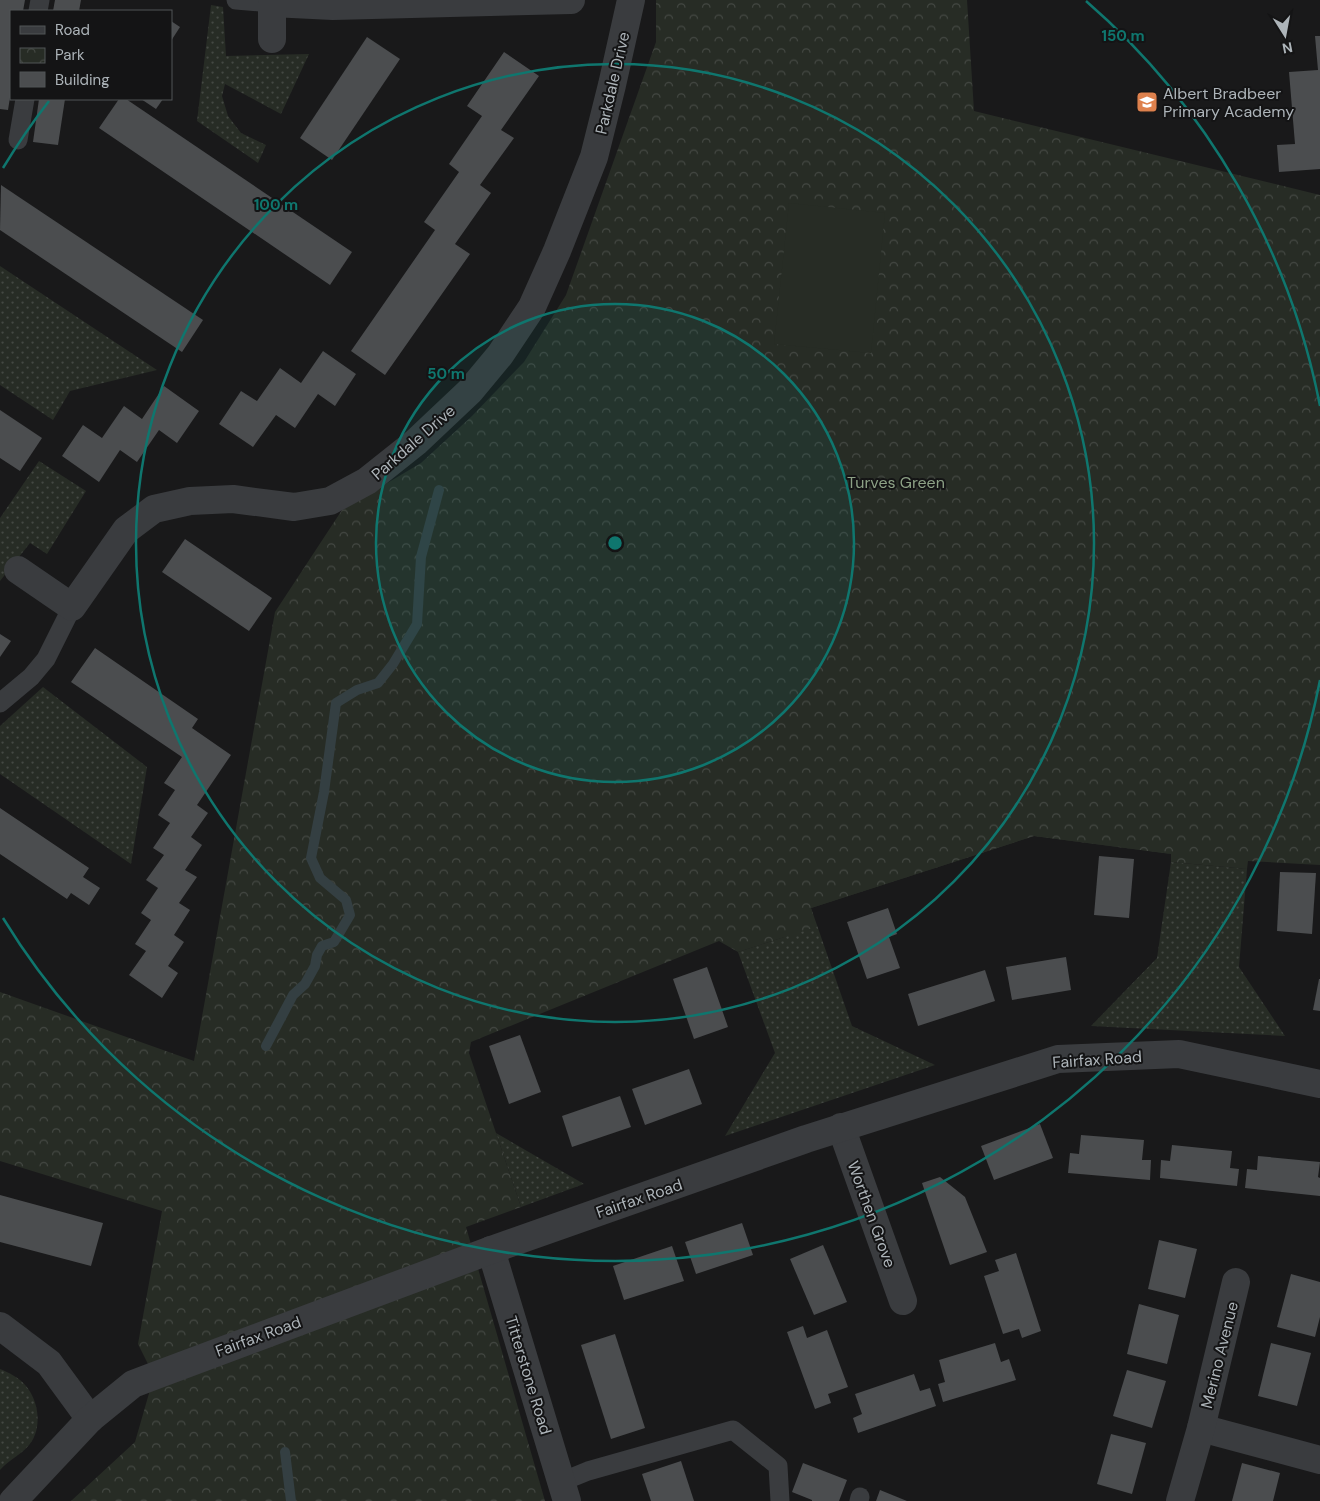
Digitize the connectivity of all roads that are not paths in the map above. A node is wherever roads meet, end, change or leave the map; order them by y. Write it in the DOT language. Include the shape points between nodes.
graph roads {
  1 [pos="236,0"];
  2 [pos="571,0"];
  3 [pos="631,0"];
  4 [pos="272,3"];
  5 [pos="272,39"];
  6 [pos="24,100"];
  7 [pos="18,140"];
  8 [pos="18,570"];
  9 [pos="72,607"];
  10 [pos="0,703"];
  11 [pos="1320,1084"];
  12 [pos="841,1127"];
  13 [pos="491,1250"];
  14 [pos="1236,1282"];
  15 [pos="903,1301"];
  16 [pos="0,1326"];
  17 [pos="90,1419"];
  18 [pos="1201,1428"];
  19 [pos="1320,1460"];
  20 [pos="564,1491"];
  21 [pos="13,1501"];
  22 [pos="780,1501"];
  23 [pos="1180,1501"];
  1 -- 4 [label="lane"];
  2 -- 4 [label="street" via="333,6"];
  3 -- 9 [label="street, Parkdale Drive" via="594,157 557,251 532,307 500,355 470,391 367,482 330,501 294,507 233,499 190,501 154,509 126,530"];
  4 -- 5 [label="street"];
  6 -- 7 [label="lane"];
  8 -- 9 [label="street"];
  9 -- 10 [label="lane" via="46,659 31,677"];
  11 -- 12 [label="street, Fairfax Road" via="1179,1054 1058,1059"];
  12 -- 13 [label="street, Fairfax Road"];
  12 -- 15 [label="street, Worthen Grove"];
  13 -- 17 [label="street, Fairfax Road" via="133,1384"];
  13 -- 20 [label="street, Titterstone Road"];
  14 -- 18 [label="street, Merino Avenue"];
  16 -- 17 [label="street" via="49,1363"];
  17 -- 21 [label="street, Fairfax Road"];
  18 -- 19 [label="street, Merino Avenue"];
  18 -- 23 [label="street, Merino Avenue"];
  20 -- 22 [label="lane" via="588,1471 733,1430 778,1466"];
}
